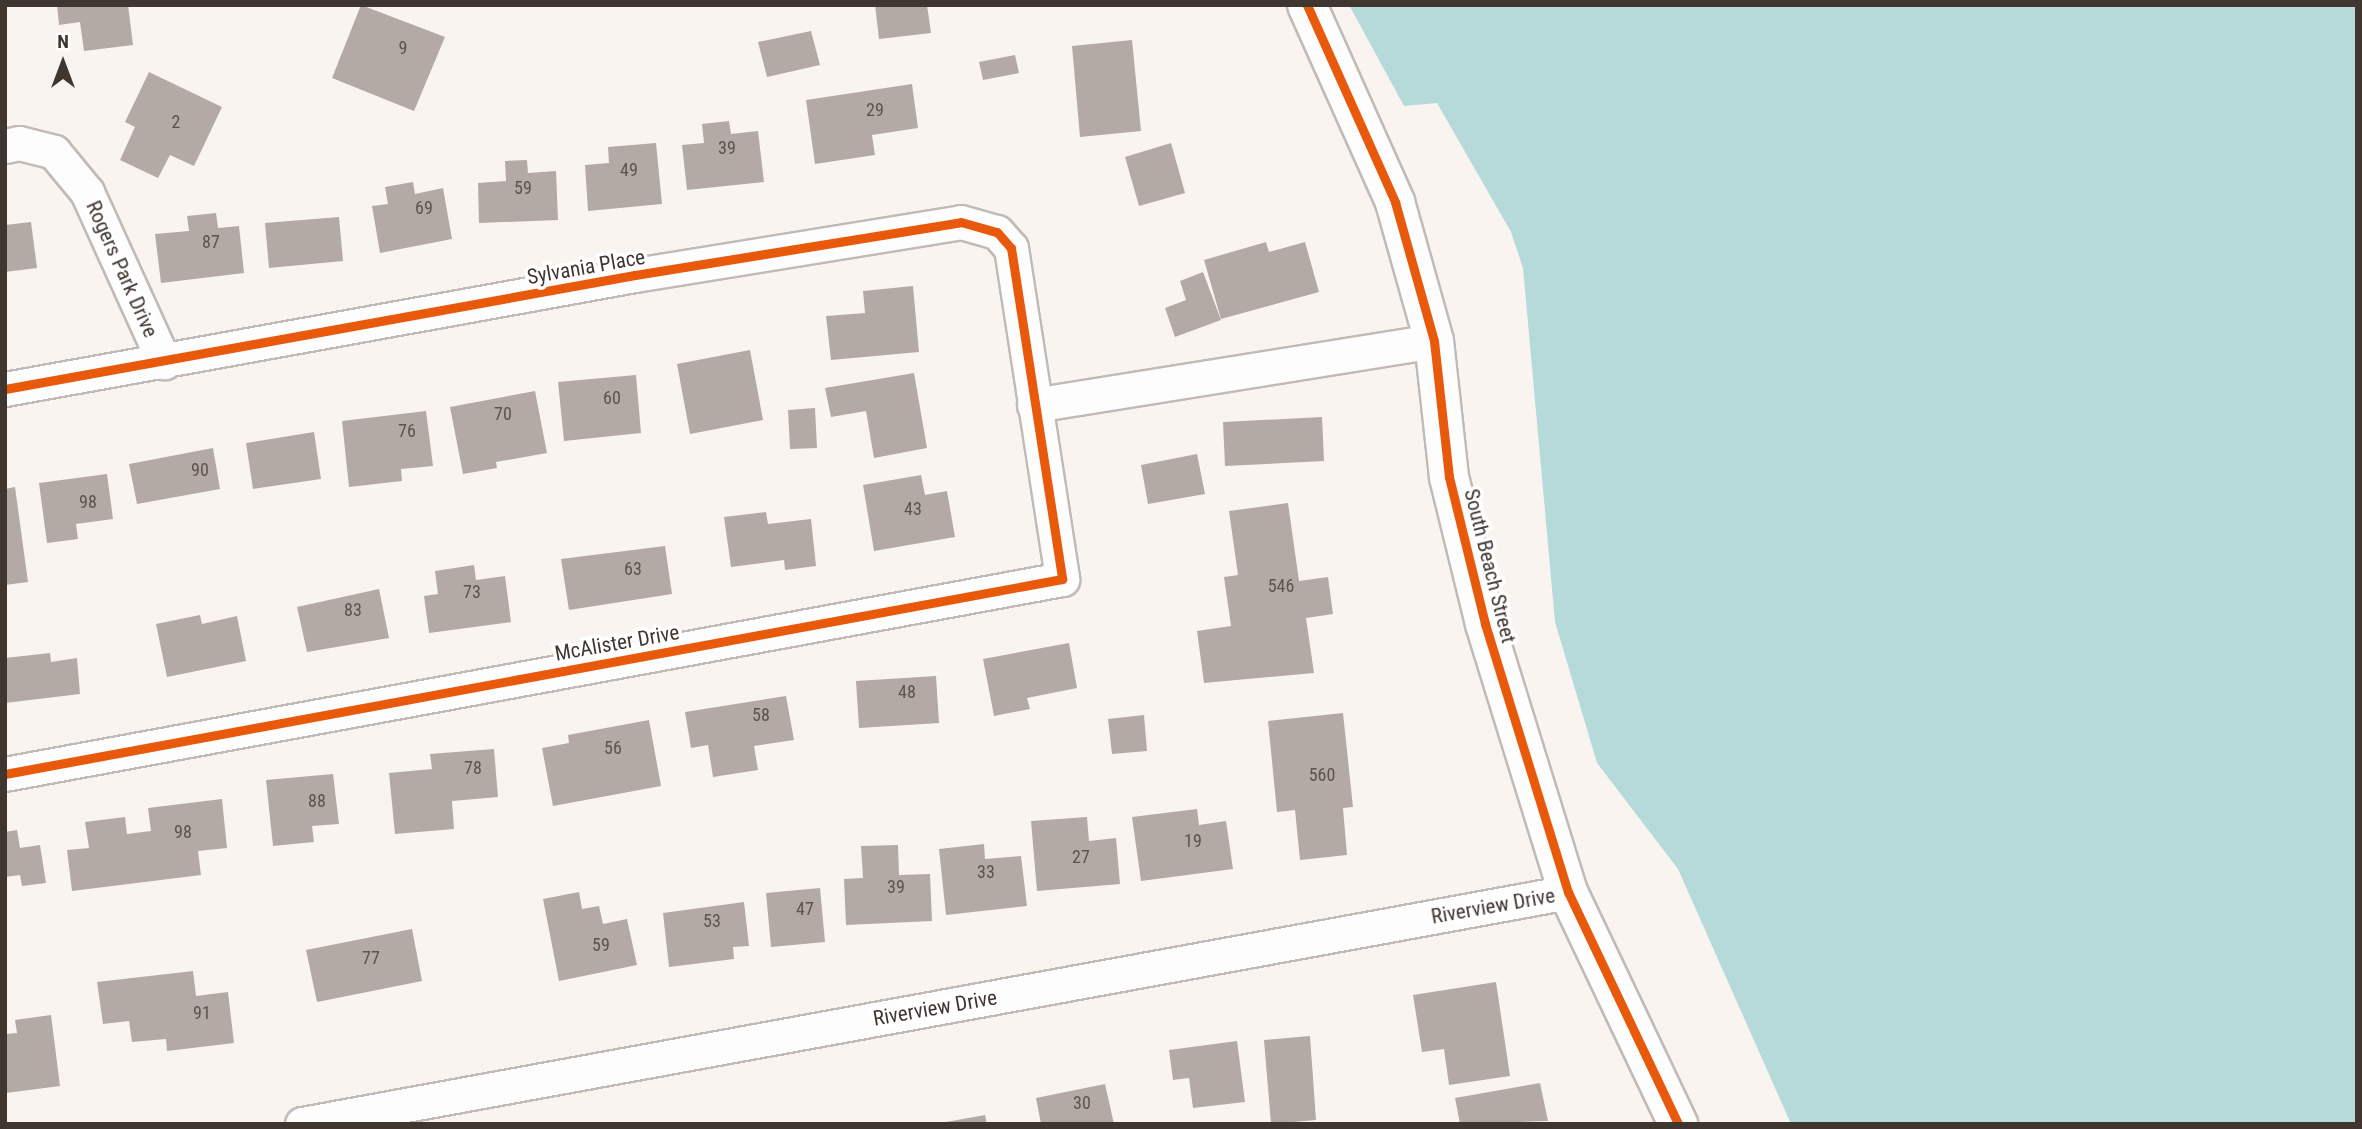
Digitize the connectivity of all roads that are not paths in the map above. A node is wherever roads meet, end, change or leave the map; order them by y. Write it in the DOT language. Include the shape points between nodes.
graph roads {
  1 [pos="1307,5"];
  2 [pos="5,146"];
  3 [pos="1434,341"];
  4 [pos="164,362"];
  5 [pos="5,389"];
  6 [pos="1034,405"];
  7 [pos="5,774"];
  8 [pos="1568,892"];
  9 [pos="1677,1123"];
  10 [pos="302,1124"];
  1 -- 3 [label="street, South Beach Street" via="1395,201"];
  2 -- 4 [label="street, Rogers Park Drive" via="19,143 54,152 87,192"];
  3 -- 6 [label="street"];
  3 -- 8 [label="street, South Beach Street" via="1449,477 1489,636"];
  4 -- 5 [label="street, Sylvania Place"];
  4 -- 6 [label="street, Sylvania Place" via="635,275 961,222 997,232 1010,248"];
  6 -- 7 [label="street, McAlister Drive" via="1062,579"];
  8 -- 9 [label="street, South Beach Street"];
  8 -- 10 [label="street, Riverview Drive"];
}
